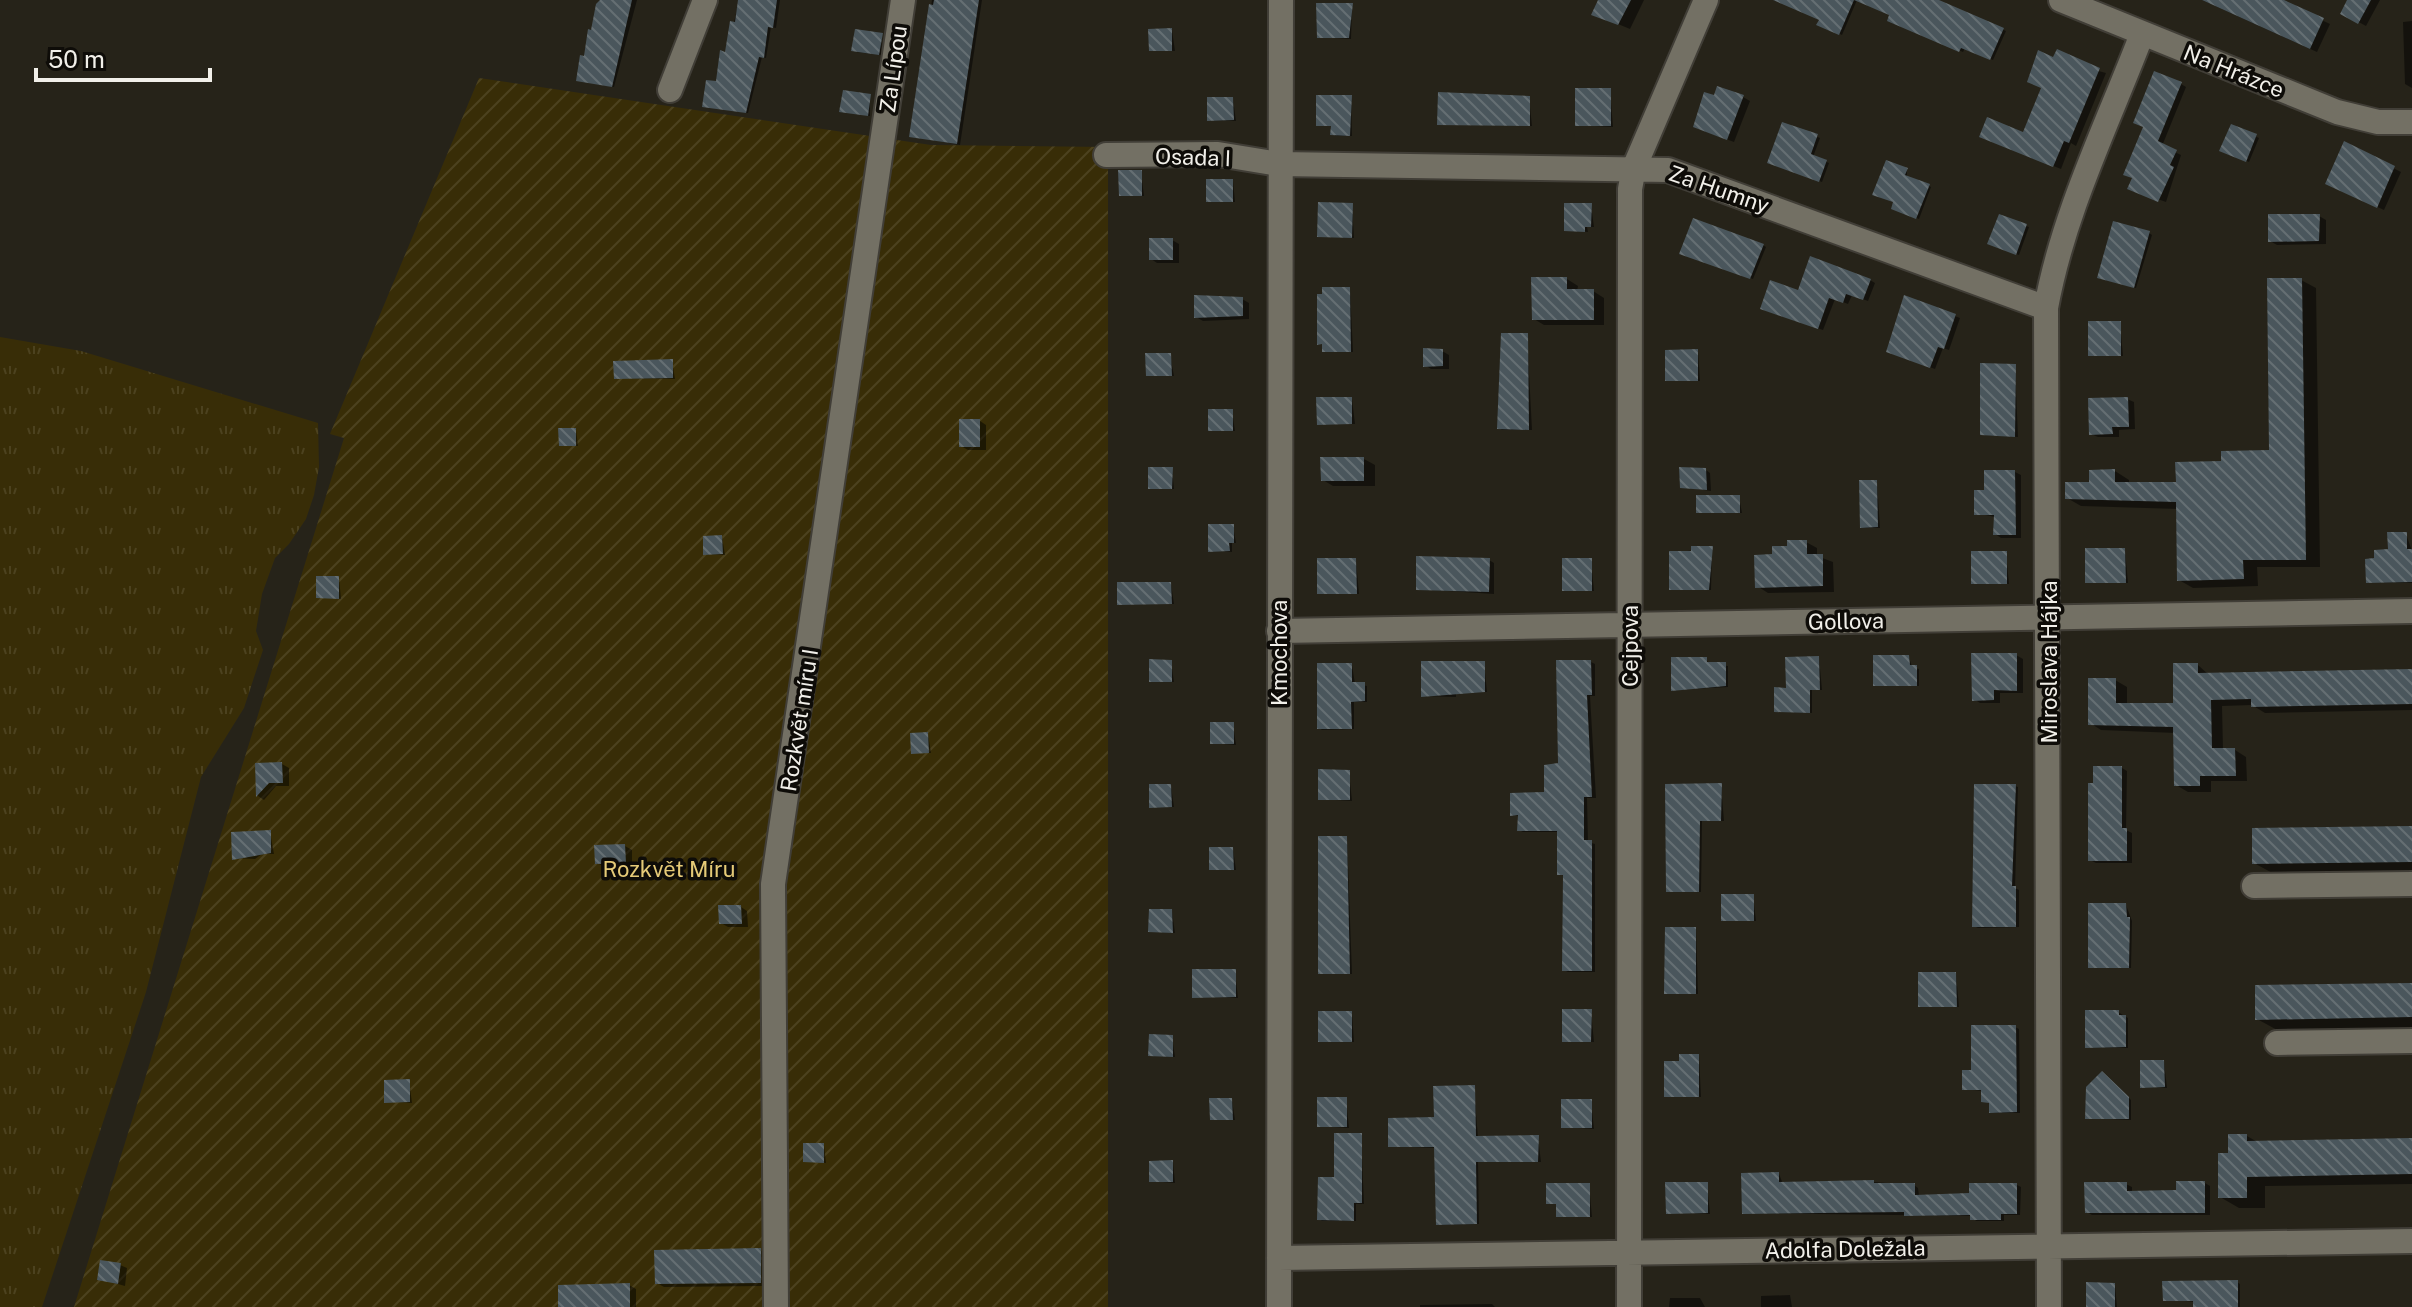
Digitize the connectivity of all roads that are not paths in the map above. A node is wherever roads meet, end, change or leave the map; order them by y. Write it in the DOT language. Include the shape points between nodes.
graph roads {
  1 [pos="705,0"];
  2 [pos="903,0"];
  3 [pos="1281,0"];
  4 [pos="1706,0"];
  5 [pos="2061,0"];
  6 [pos="2142,34"];
  7 [pos="670,90"];
  8 [pos="2412,122"];
  9 [pos="884,138"];
  10 [pos="1106,155"];
  11 [pos="1279,164"];
  12 [pos="1634,168"];
  13 [pos="2046,308"];
  14 [pos="2412,611"];
  15 [pos="2049,617"];
  16 [pos="1630,625"];
  17 [pos="1279,631"];
  18 [pos="2412,884"];
  19 [pos="2254,886"];
  20 [pos="2412,1041"];
  21 [pos="2277,1043"];
  22 [pos="2412,1241"];
  23 [pos="2049,1246"];
  24 [pos="1629,1252"];
  25 [pos="1279,1258"];
  26 [pos="776,1307"];
  27 [pos="1279,1307"];
  28 [pos="1629,1307"];
  29 [pos="2049,1307"];
  1 -- 7 [label="street"];
  2 -- 9 [label="street, Za Lípou"];
  3 -- 11 [label="street, Kmochova"];
  4 -- 12 [label="street, Cejpova"];
  5 -- 6 [label="street, Na Hrázce"];
  6 -- 8 [label="street, Na Hrázce" via="2337,112 2378,122"];
  6 -- 13 [label="street, Miroslava Hájka" via="2070,221"];
  9 -- 26 [label="street, Rozkvět míru I" via="773,884"];
  10 -- 11 [label="street, Osada I" via="1218,154"];
  11 -- 12 [label="street, Za Humny"];
  11 -- 17 [label="street, Kmochova"];
  12 -- 13 [label="street, Za Humny" via="1668,170"];
  12 -- 16 [label="street, Cejpova"];
  13 -- 15 [label="street, Miroslava Hájka"];
  14 -- 15 [label="street, Gollova"];
  15 -- 16 [label="street, Gollova"];
  15 -- 23 [label="street, Miroslava Hájka"];
  16 -- 17 [label="street, Gollova"];
  16 -- 24 [label="street, Cejpova"];
  17 -- 25 [label="street, Kmochova"];
  18 -- 19 [label="street"];
  20 -- 21 [label="street"];
  22 -- 23 [label="street, Adolfa Doležala"];
  23 -- 24 [label="street, Adolfa Doležala"];
  23 -- 29 [label="street, Miroslava Hájka"];
  24 -- 25 [label="street, Adolfa Doležala"];
  24 -- 28 [label="street, Cejpova"];
  25 -- 27 [label="street, Kmochova"];
}
